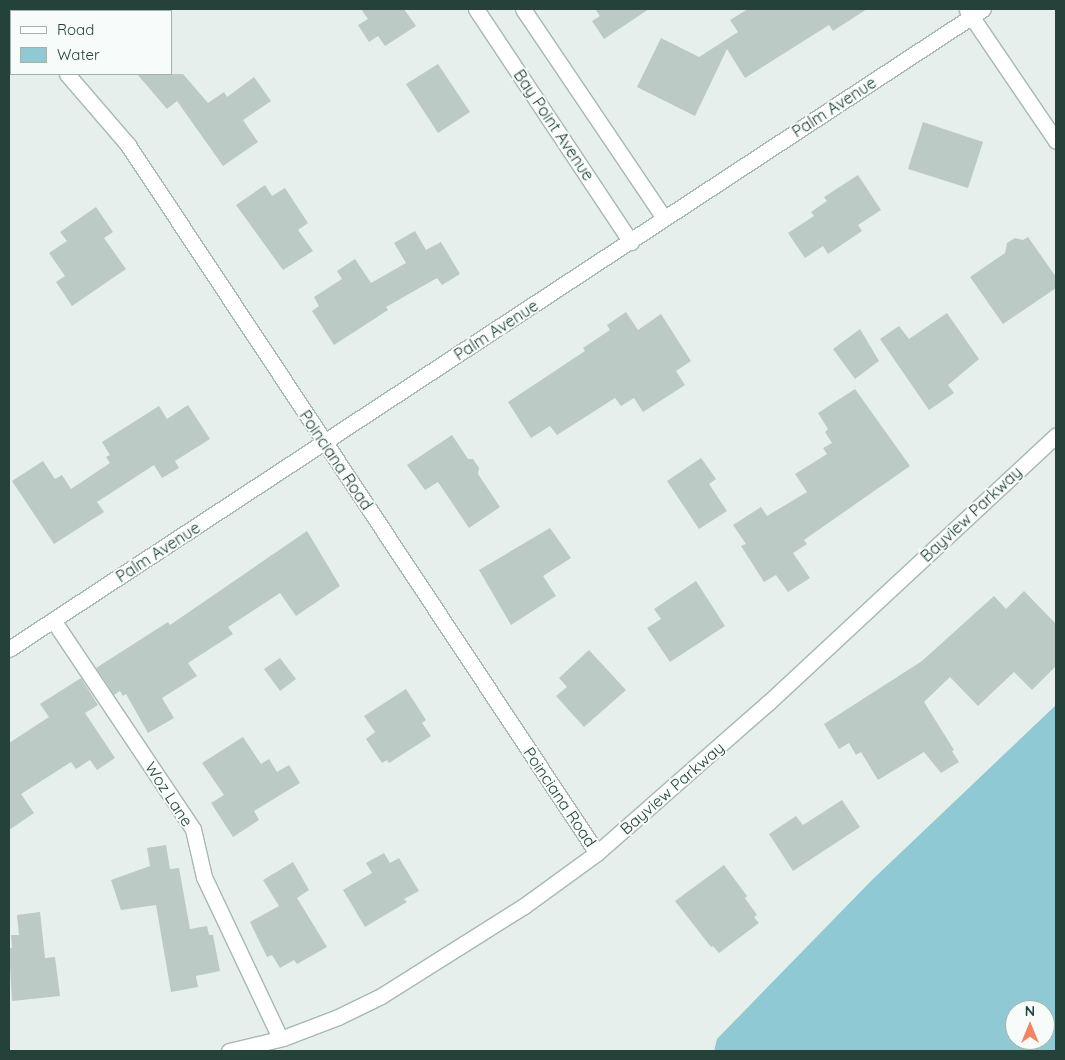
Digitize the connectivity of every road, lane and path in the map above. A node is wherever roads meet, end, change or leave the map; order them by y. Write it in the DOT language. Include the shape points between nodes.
graph roads {
  1 [pos="476,9"];
  2 [pos="523,9"];
  3 [pos="974,11"];
  4 [pos="68,75"];
  5 [pos="1056,141"];
  6 [pos="664,218"];
  7 [pos="631,242"];
  8 [pos="1056,435"];
  9 [pos="324,443"];
  10 [pos="53,620"];
  11 [pos="9,649"];
  12 [pos="598,852"];
  13 [pos="280,1038"];
  14 [pos="229,1051"];
  1 -- 7 [label="street, Bay Point Avenue"];
  2 -- 6 [label="street"];
  3 -- 5 [label="street"];
  3 -- 6 [label="street, Palm Avenue"];
  4 -- 9 [label="street, Poinciana Road" via="128,145"];
  6 -- 7 [label="street, Palm Avenue"];
  7 -- 9 [label="street, Palm Avenue"];
  8 -- 12 [label="street, Bayview Parkway" via="768,703"];
  9 -- 10 [label="street, Palm Avenue"];
  9 -- 12 [label="street, Poinciana Road"];
  10 -- 11 [label="street, Palm Avenue"];
  10 -- 13 [label="street, Woz Lane" via="193,829 204,877"];
  12 -- 13 [label="street, Bayview Parkway" via="524,906 418,975 338,1017"];
  13 -- 14 [label="street, Bayview Parkway"];
}
